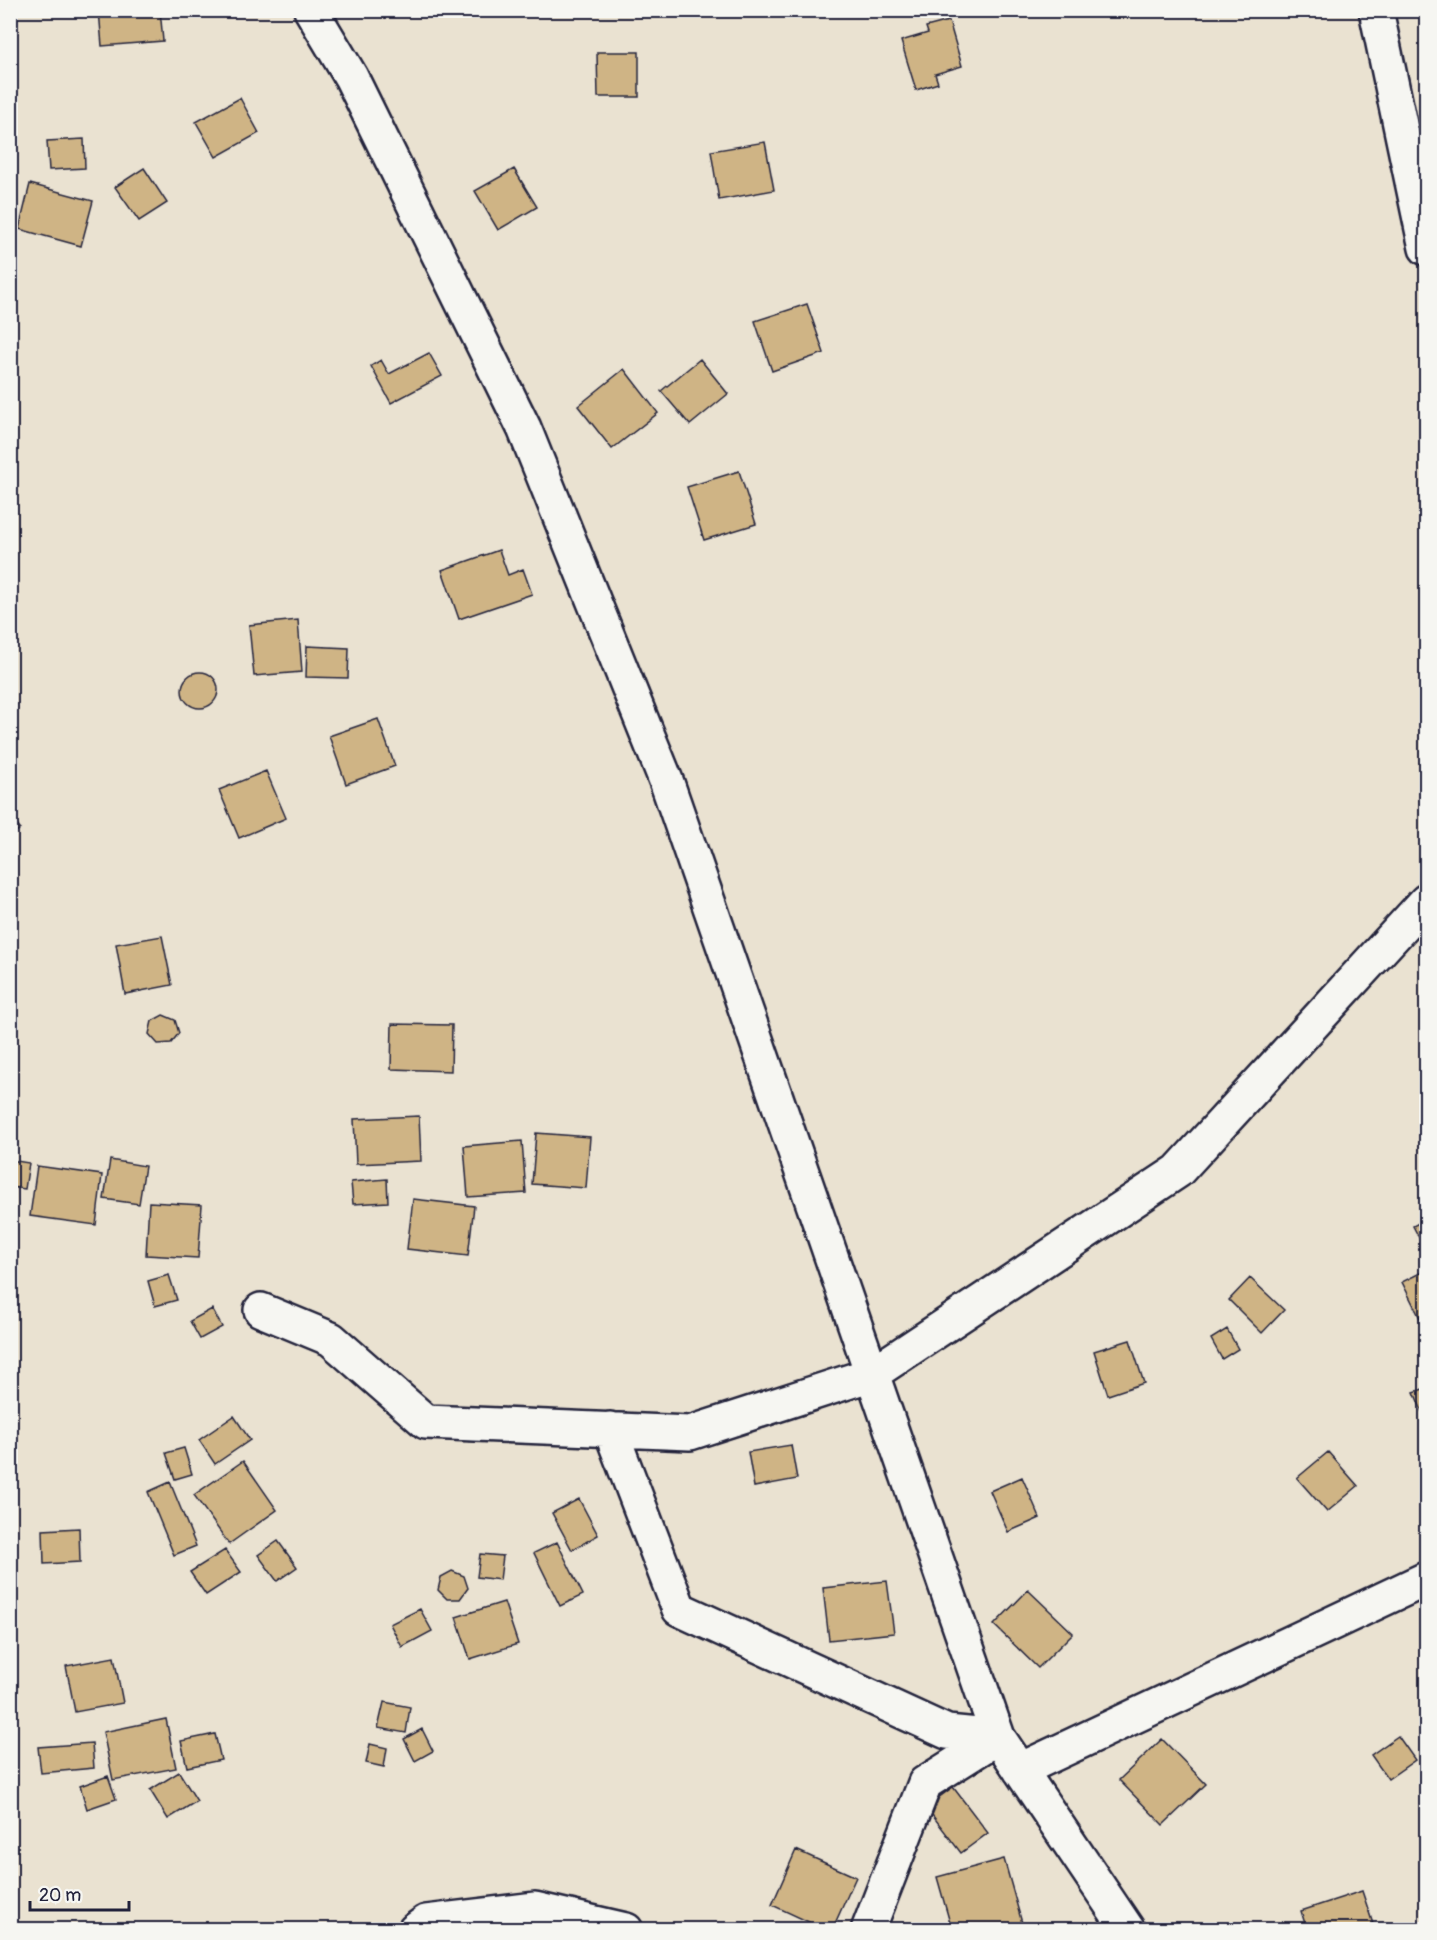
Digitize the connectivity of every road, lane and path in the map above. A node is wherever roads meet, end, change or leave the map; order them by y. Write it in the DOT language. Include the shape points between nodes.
graph roads {
  1 [pos="311,10"];
  2 [pos="1376,10"];
  3 [pos="1426,248"];
  4 [pos="1426,901"];
  5 [pos="261,1310"];
  6 [pos="872,1374"];
  7 [pos="610,1430"];
  8 [pos="1426,1579"];
  9 [pos="998,1737"];
  10 [pos="1020,1770"];
  11 [pos="415,1929"];
  12 [pos="626,1929"];
  13 [pos="868,1929"];
  14 [pos="1128,1929"];
  1 -- 6 [label="street" via="351,77 524,428 667,783"];
  2 -- 3 [label="street"];
  4 -- 6 [label="street" via="1178,1171"];
  5 -- 7 [label="street" via="331,1339 426,1422"];
  6 -- 7 [label="street" via="690,1433"];
  6 -- 9 [label="street"];
  7 -- 9 [label="street" via="679,1609 947,1732"];
  8 -- 10 [label="street"];
  9 -- 10 [label="street"];
  9 -- 13 [label="street" via="925,1783"];
  10 -- 14 [label="street"];
  11 -- 12 [label="street" via="426,1922 535,1909"];
}
